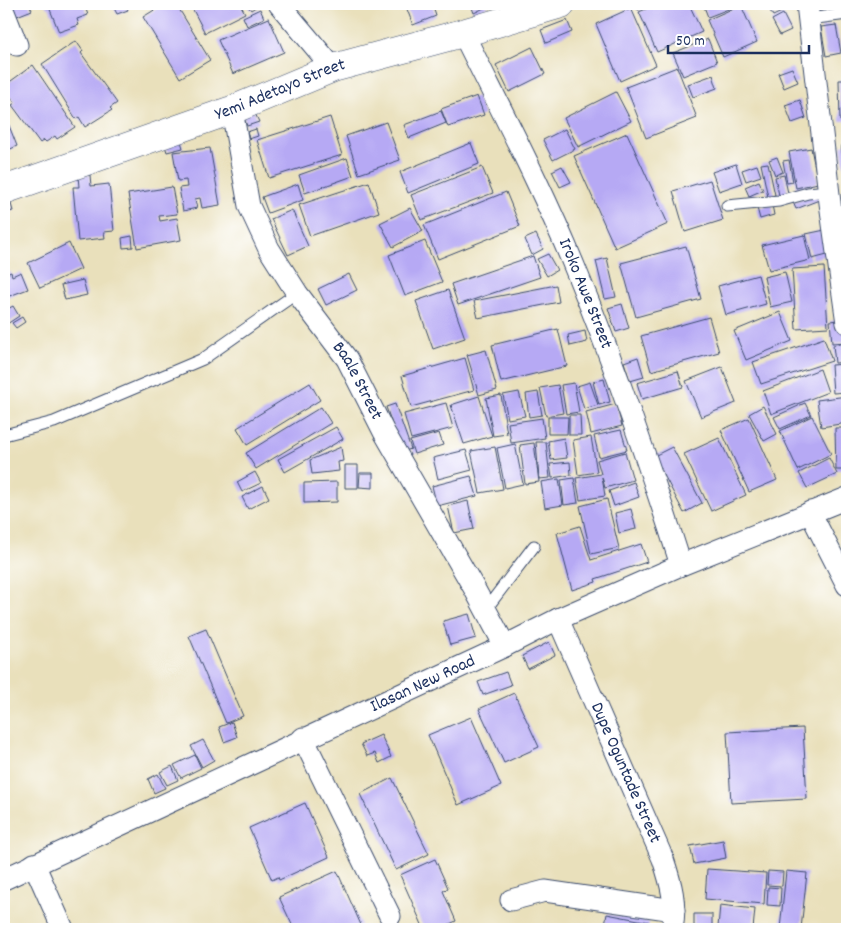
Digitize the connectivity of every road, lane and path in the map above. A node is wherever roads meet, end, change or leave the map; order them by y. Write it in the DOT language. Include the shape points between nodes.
graph roads {
  1 [pos="279,4"];
  2 [pos="561,4"];
  3 [pos="808,11"];
  4 [pos="4,12"];
  5 [pos="847,14"];
  6 [pos="462,33"];
  7 [pos="17,45"];
  8 [pos="333,68"];
  9 [pos="232,110"];
  10 [pos="4,190"];
  11 [pos="828,191"];
  12 [pos="727,206"];
  13 [pos="297,293"];
  14 [pos="847,323"];
  15 [pos="4,435"];
  16 [pos="847,498"];
  17 [pos="810,512"];
  18 [pos="534,546"];
  19 [pos="681,565"];
  20 [pos="847,585"];
  21 [pos="486,609"];
  22 [pos="558,619"];
  23 [pos="505,646"];
  24 [pos="303,738"];
  25 [pos="34,864"];
  26 [pos="4,879"];
  27 [pos="511,900"];
  28 [pos="390,916"];
  29 [pos="673,920"];
  30 [pos="63,929"];
  1 -- 8 [label="street"];
  2 -- 6 [label="street, Yemi Adetayo Street"];
  3 -- 5 [label="lane"];
  3 -- 11 [label="street"];
  4 -- 7 [label="street"];
  6 -- 8 [label="street, Yemi Adetayo Street"];
  6 -- 19 [label="street, Iroko Awe Street" via="534,176 576,272 616,376"];
  8 -- 9 [label="street, Yemi Adetayo Street"];
  9 -- 10 [label="street, Yemi Adetayo Street"];
  9 -- 13 [label="street, Baale Street" via="249,206 269,248"];
  11 -- 12 [label="lane" via="779,201"];
  11 -- 14 [label="street"];
  13 -- 15 [label="lane" via="203,359 54,422"];
  13 -- 21 [label="street, Baale Street" via="347,359 384,432"];
  16 -- 17 [label="street, Ilasan New Road"];
  17 -- 19 [label="street, Ilasan New Road"];
  17 -- 20 [label="street"];
  18 -- 21 [label="lane"];
  19 -- 22 [label="street, Ilasan New Road"];
  21 -- 23 [label="street, Baale Street"];
  22 -- 23 [label="street, Ilasan New Road"];
  22 -- 29 [label="street, Dupe Oguntade Street" via="663,859 673,888"];
  23 -- 24 [label="street, Ilasan New Road"];
  24 -- 25 [label="street, Ilasan New Road"];
  24 -- 28 [label="street"];
  25 -- 26 [label="street, Ilasan New Road"];
  25 -- 30 [label="street"];
  27 -- 29 [label="street" via="545,891"];
}
